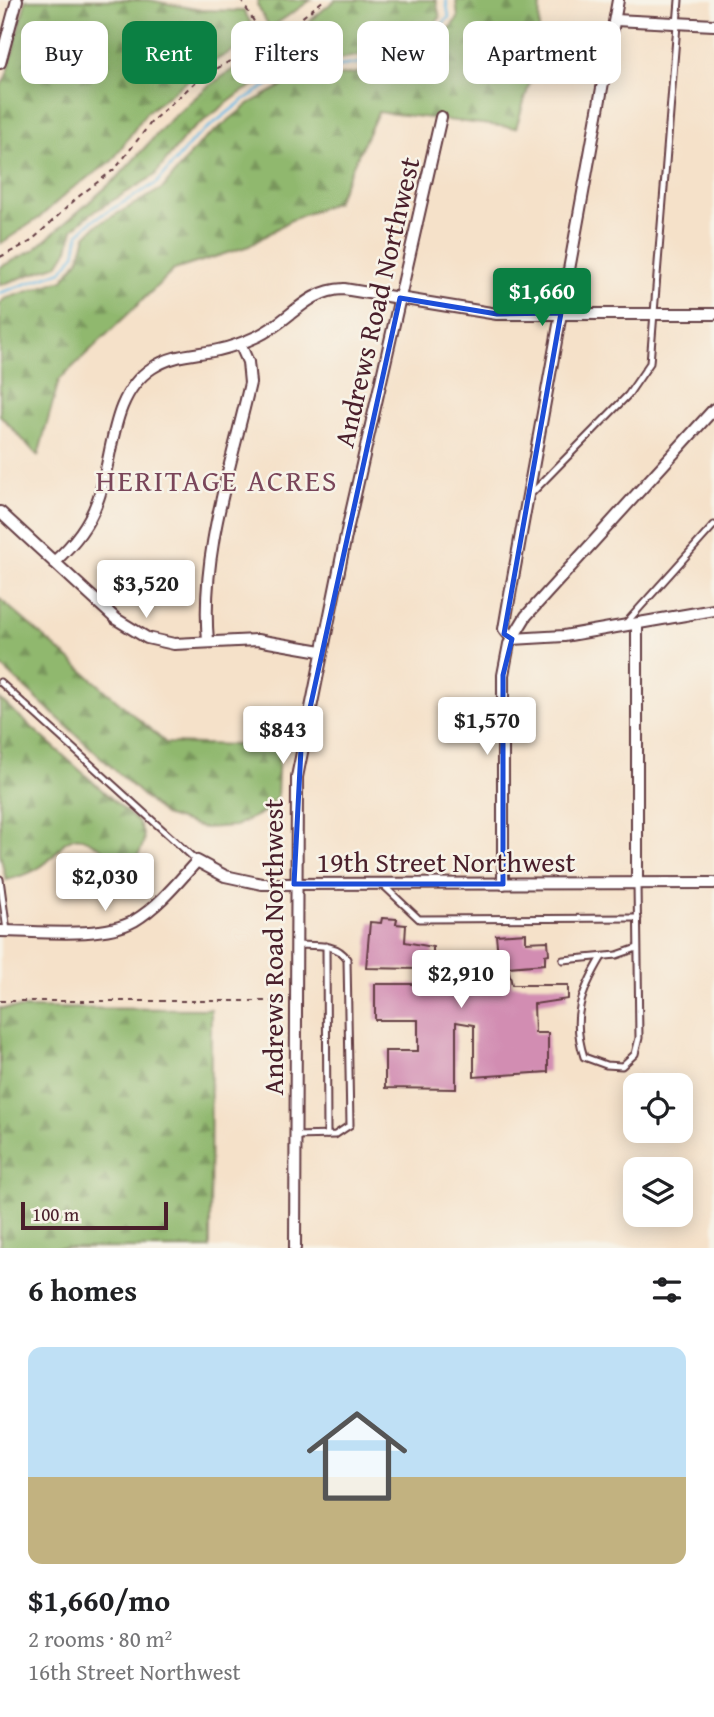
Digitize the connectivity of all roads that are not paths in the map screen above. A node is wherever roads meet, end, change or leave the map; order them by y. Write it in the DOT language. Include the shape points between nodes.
graph roads {
  1 [pos="17,0"];
  2 [pos="618,0"];
  3 [pos="679,0"];
  4 [pos="615,20"];
  5 [pos="676,25"];
  6 [pos="714,25"];
  7 [pos="0,64"];
  8 [pos="442,117"];
  9 [pos="400,298"];
  10 [pos="561,313"];
  11 [pos="654,313"];
  12 [pos="714,314"];
  13 [pos="240,344"];
  14 [pos="714,409"];
  15 [pos="527,498"];
  16 [pos="0,512"];
  17 [pos="714,525"];
  18 [pos="54,562"];
  19 [pos="714,610"];
  20 [pos="637,624"];
  21 [pos="624,626"];
  22 [pos="512,639"];
  23 [pos="208,641"];
  24 [pos="321,651"];
  25 [pos="0,682"];
  26 [pos="197,861"];
  27 [pos="0,879"];
  28 [pos="381,883"];
  29 [pos="637,883"];
  30 [pos="714,883"];
  31 [pos="294,884"];
  32 [pos="503,884"];
  33 [pos="638,918"];
  34 [pos="3,931"];
  35 [pos="294,945"];
  36 [pos="326,946"];
  37 [pos="636,948"];
  38 [pos="602,957"];
  39 [pos="563,960"];
  40 [pos="327,1135"];
  41 [pos="294,1136"];
  42 [pos="295,1248"];
  1 -- 7 [label="street"];
  2 -- 4 [label="street"];
  3 -- 5 [label="lane"];
  4 -- 5 [label="street"];
  4 -- 10 [label="street"];
  5 -- 6 [label="street"];
  5 -- 11 [label="lane"];
  8 -- 9 [label="street, Andrews Road Northwest"];
  9 -- 10 [label="street" via="497,314"];
  9 -- 13 [label="street" via="344,289 319,292 269,330"];
  9 -- 24 [label="street, Andrews Road Northwest"];
  10 -- 11 [label="street"];
  10 -- 15 [label="street"];
  11 -- 12 [label="street"];
  11 -- 15 [label="lane" via="646,372"];
  13 -- 18 [label="street" via="176,356 139,378 120,414 105,479 90,518"];
  13 -- 23 [label="street" via="250,383 211,559 205,610"];
  14 -- 22 [label="street" via="526,616"];
  15 -- 22 [label="street" via="504,629"];
  16 -- 18 [label="street"];
  17 -- 21 [label="lane"];
  18 -- 23 [label="street" via="133,632 162,642"];
  19 -- 20 [label="street"];
  20 -- 21 [label="street"];
  20 -- 29 [label="street"];
  21 -- 22 [label="street"];
  22 -- 32 [label="street" via="503,675"];
  23 -- 24 [label="street" via="257,640"];
  24 -- 31 [label="street, Andrews Road Northwest" via="297,777"];
  25 -- 26 [label="lane, 19th Street Northwest"];
  26 -- 31 [label="street, 19th Street Northwest" via="243,881"];
  26 -- 34 [label="street" via="148,911 122,926"];
  27 -- 34 [label="lane"];
  28 -- 31 [label="street, 19th Street Northwest"];
  28 -- 32 [label="street, 19th Street Northwest"];
  28 -- 33 [label="lane" via="419,919"];
  29 -- 30 [label="street, 19th Street Northwest"];
  29 -- 32 [label="street, 19th Street Northwest"];
  29 -- 33 [label="lane"];
  31 -- 35 [label="street, Andrews Road Northwest"];
  33 -- 37 [label="lane"];
  35 -- 36 [label="lane"];
  35 -- 41 [label="street, Andrews Road Northwest"];
  36 -- 40 [label="lane"];
  36 -- 40 [label="lane" via="344,953 349,965 350,1098 350,1125 341,1133"];
  37 -- 38 [label="lane"];
  37 -- 38 [label="lane" via="639,1038 635,1054 622,1066 584,1058 579,1040 580,996"];
  38 -- 39 [label="lane"];
  40 -- 41 [label="lane"];
  41 -- 42 [label="street, Andrews Road Northwest"];
}
